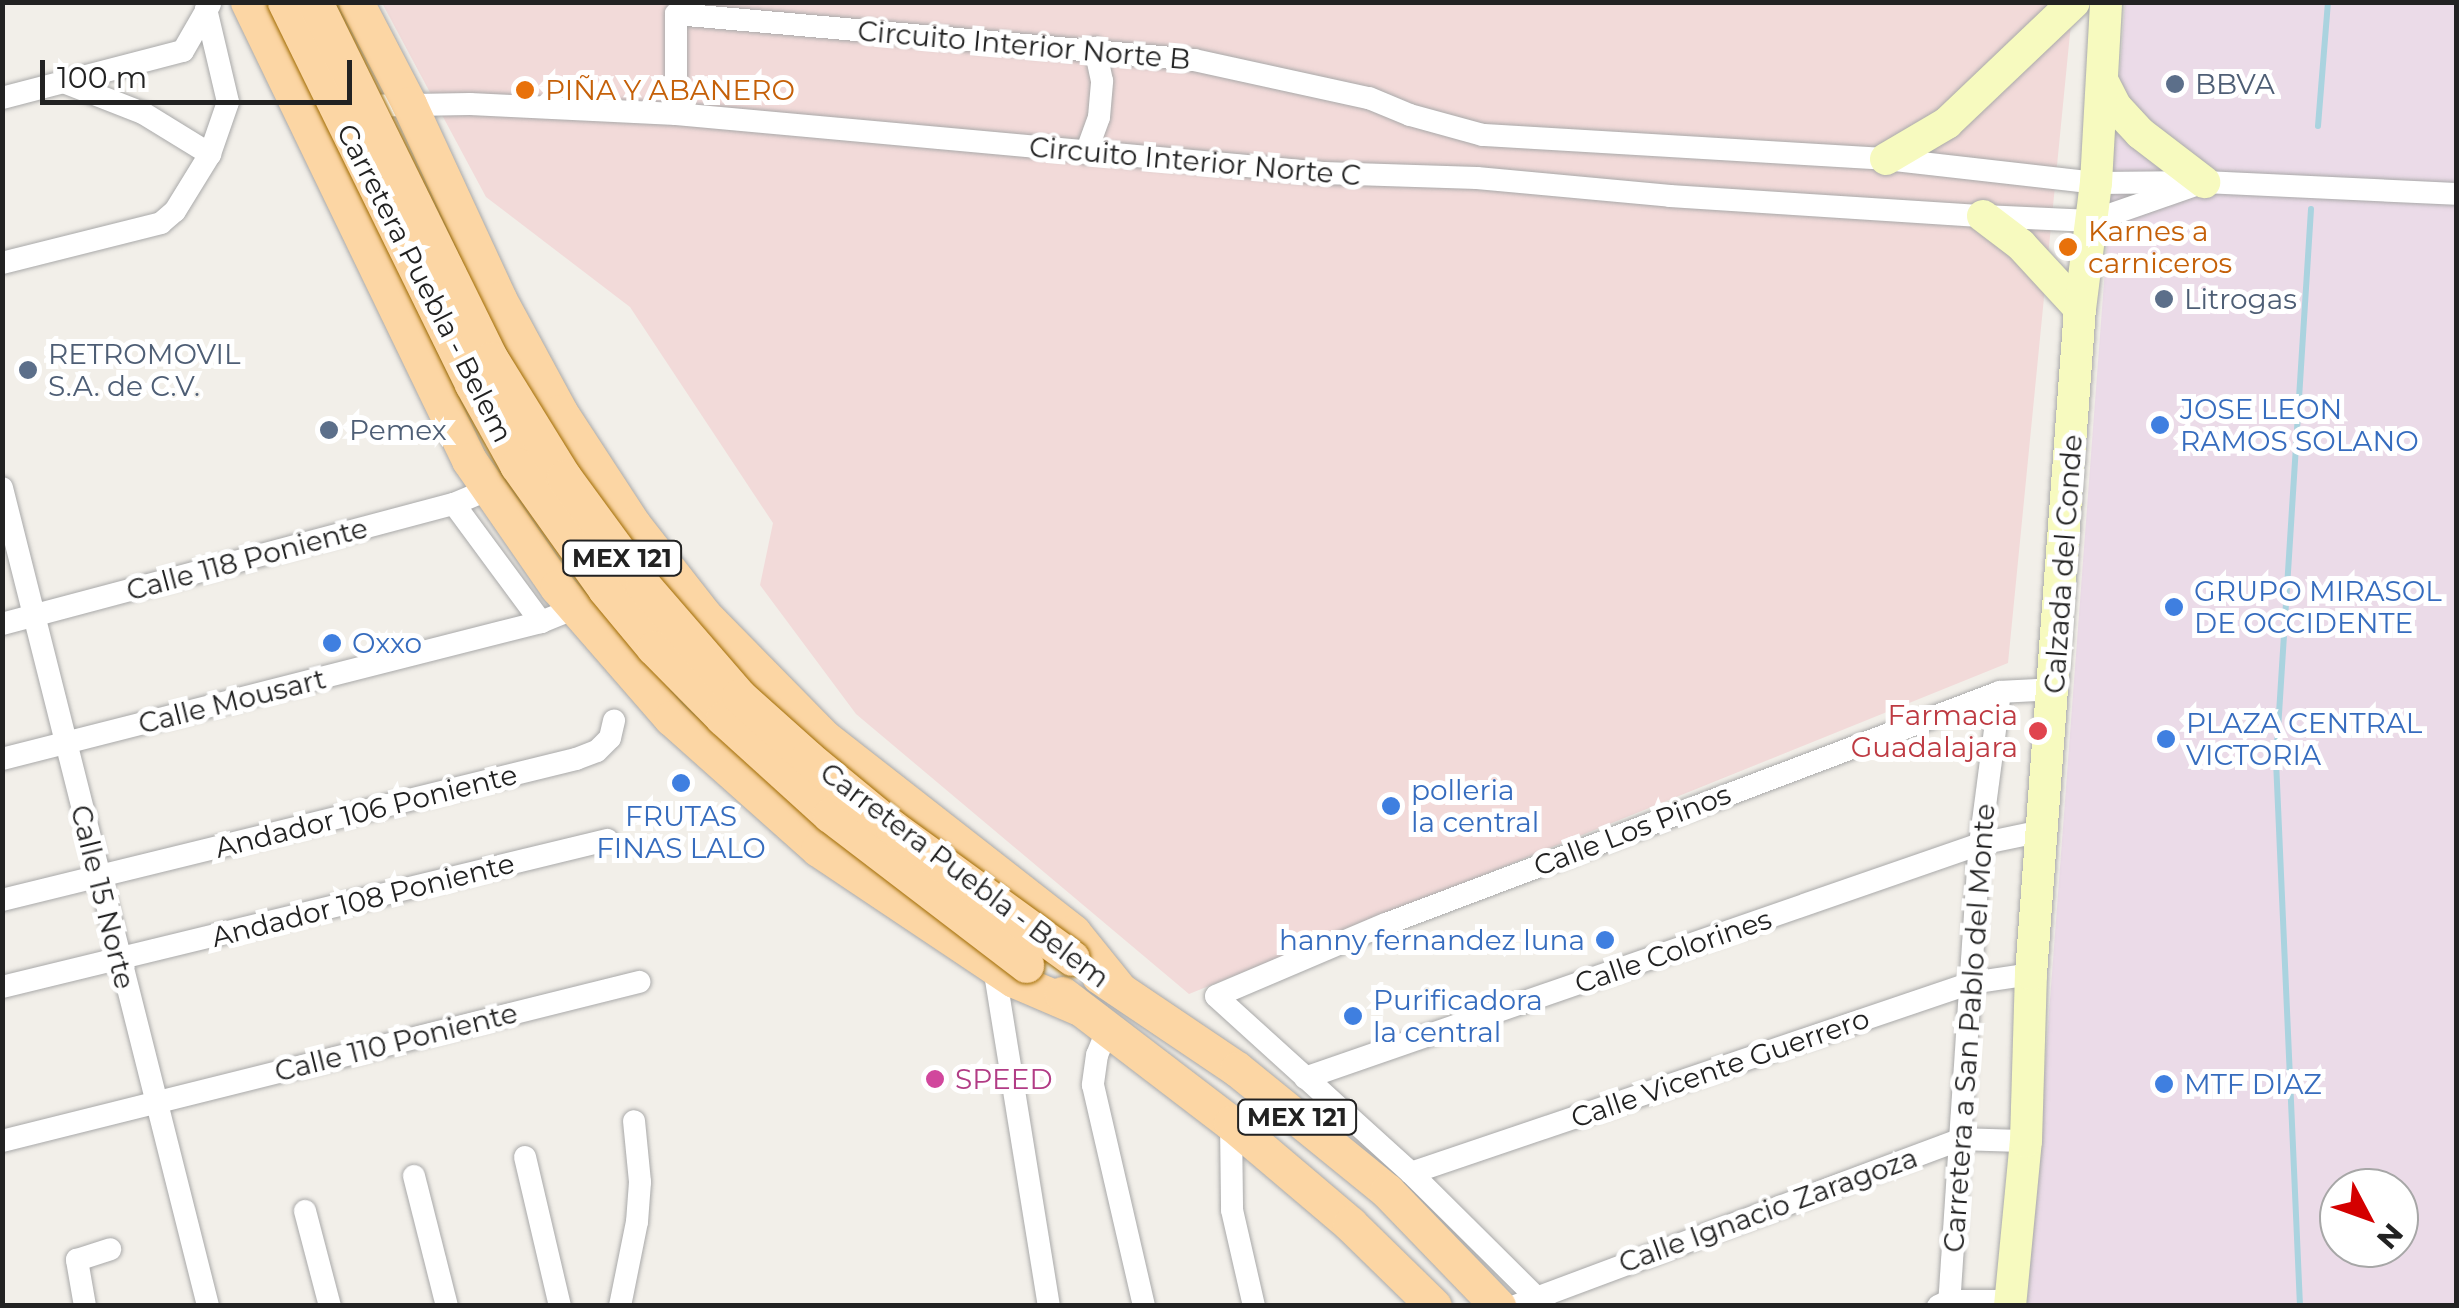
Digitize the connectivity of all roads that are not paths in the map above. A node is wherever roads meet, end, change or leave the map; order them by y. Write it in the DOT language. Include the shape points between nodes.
graph roads {
  1 [pos="315,2"];
  2 [pos="340,2"];
  3 [pos="356,2"];
  4 [pos="2074,2"];
  5 [pos="2106,2"];
  6 [pos="209,6"];
  7 [pos="264,10"];
  8 [pos="1094,48"];
  9 [pos="2102,80"];
  10 [pos="66,83"];
  11 [pos="2,98"];
  12 [pos="409,104"];
  13 [pos="297,106"];
  14 [pos="676,114"];
  15 [pos="1086,153"];
  16 [pos="210,154"];
  17 [pos="1886,159"];
  18 [pos="2204,182"];
  19 [pos="2096,184"];
  20 [pos="2425,193"];
  21 [pos="2456,194"];
  22 [pos="452,201"];
  23 [pos="2456,206"];
  24 [pos="1983,216"];
  25 [pos="2092,221"];
  26 [pos="358,236"];
  27 [pos="2,262"];
  28 [pos="2080,310"];
  29 [pos="2,488"];
  30 [pos="489,489"];
  31 [pos="454,504"];
  32 [pos="575,608"];
  33 [pos="36,616"];
  34 [pos="541,622"];
  35 [pos="2,624"];
  36 [pos="2056,689"];
  37 [pos="2000,692"];
  38 [pos="614,720"];
  39 [pos="64,743"];
  40 [pos="2,759"];
  41 [pos="2042,831"];
  42 [pos="607,840"];
  43 [pos="1980,844"];
  44 [pos="98,877"];
  45 [pos="2,900"];
  46 [pos="120,960"];
  47 [pos="1010,966"];
  48 [pos="2031,974"];
  49 [pos="639,982"];
  50 [pos="1971,983"];
  51 [pos="2,987"];
  52 [pos="1119,989"];
  53 [pos="1108,1028"];
  54 [pos="1305,1078"];
  55 [pos="154,1102"];
  56 [pos="634,1121"];
  57 [pos="1231,1123"];
  58 [pos="1961,1139"];
  59 [pos="2,1141"];
  60 [pos="2026,1141"];
  61 [pos="525,1157"];
  62 [pos="1411,1173"];
  63 [pos="414,1176"];
  64 [pos="305,1211"];
  65 [pos="110,1249"];
  66 [pos="1464,1249"];
  67 [pos="1532,1302"];
  68 [pos="2010,1303"];
  69 [pos="1945,1304"];
  70 [pos="85,1306"];
  71 [pos="208,1306"];
  72 [pos="330,1306"];
  73 [pos="448,1306"];
  74 [pos="560,1306"];
  75 [pos="620,1306"];
  76 [pos="1050,1306"];
  77 [pos="1144,1306"];
  78 [pos="1254,1306"];
  79 [pos="1434,1306"];
  80 [pos="1498,1306"];
  1 -- 52 [label="main road, Carretera Puebla - Belem / MEX 121, bridge" via="491,359 564,478 643,585 740,696 808,758 892,828"];
  2 -- 7 [label="main road" via="282,27"];
  3 -- 12 [label="main road"];
  4 -- 17 [label="street" via="1948,123"];
  5 -- 9 [label="street, Calzada del Conde"];
  6 -- 10 [label="street" via="183,51"];
  6 -- 16 [label="street" via="228,102"];
  7 -- 13 [label="main road"];
  7 -- 47 [label="main road, Carretera Puebla - Belem / MEX 121, bridge" via="517,465 604,589 696,690 816,802"];
  8 -- 14 [label="street, Circuito Interior Norte B" via="676,14"];
  8 -- 15 [label="street" via="1102,81 1099,118"];
  8 -- 17 [label="street, Circuito Interior Norte B" via="1194,60 1369,98 1483,135"];
  9 -- 18 [label="street" via="2140,133"];
  9 -- 19 [label="street, Calzada del Conde"];
  10 -- 11 [label="street"];
  10 -- 16 [label="street" via="143,114"];
  12 -- 13 [label="street, Circuito Interior Norte C"];
  12 -- 14 [label="street, Circuito Interior Norte C"];
  12 -- 22 [label="main road"];
  13 -- 26 [label="main road"];
  14 -- 15 [label="street, Circuito Interior Norte C"];
  15 -- 24 [label="street, Circuito Interior Norte C"];
  16 -- 27 [label="street" via="161,224"];
  17 -- 19 [label="street"];
  18 -- 19 [label="street"];
  18 -- 20 [label="street"];
  18 -- 25 [label="street"];
  19 -- 25 [label="street, Calzada del Conde"];
  20 -- 21 [label="street"];
  20 -- 23 [label="street"];
  22 -- 26 [label="main road" via="404,198"];
  22 -- 52 [label="main road" via="560,412 633,524 704,615 824,738 1073,932"];
  24 -- 25 [label="street, Circuito Interior Norte C"];
  24 -- 28 [label="street"];
  25 -- 28 [label="street, Calzada del Conde"];
  26 -- 30 [label="main road" via="418,363"];
  28 -- 36 [label="street, Calzada del Conde"];
  29 -- 33 [label="street, Calle 15 Norte"];
  30 -- 31 [label="street, Calle 118 Poniente"];
  30 -- 32 [label="main road"];
  31 -- 33 [label="street, Calle 118 Poniente"];
  31 -- 34 [label="street"];
  32 -- 34 [label="street, Calle Mousart"];
  32 -- 47 [label="main road" via="671,718 818,849"];
  33 -- 35 [label="street, Calle 118 Poniente"];
  33 -- 39 [label="street, Calle 15 Norte"];
  34 -- 39 [label="street, Calle Mousart"];
  36 -- 37 [label="street, Calle Los Pinos"];
  36 -- 41 [label="street, Calzada del Conde"];
  37 -- 43 [label="street, Carretera a San Pablo del Monte"];
  37 -- 54 [label="street, Calle Los Pinos" via="1386,924 1216,996"];
  38 -- 44 [label="street, Andador 106 Poniente" via="610,738 576,759"];
  39 -- 40 [label="street, Calle Mousart"];
  39 -- 44 [label="street, Calle 15 Norte"];
  41 -- 43 [label="street, Calle Colorines"];
  41 -- 48 [label="street, Calzada del Conde"];
  42 -- 46 [label="street, Andador 108 Poniente"];
  43 -- 50 [label="street, Carretera a San Pablo del Monte"];
  43 -- 54 [label="street, Calle Colorines"];
  44 -- 45 [label="street, Andador 106 Poniente"];
  44 -- 46 [label="street, Calle 15 Norte"];
  46 -- 51 [label="street, Andador 108 Poniente"];
  46 -- 55 [label="street, Calle 15 Norte"];
  47 -- 53 [label="main road, Carretera Puebla - Belem / MEX 121"];
  47 -- 76 [label="street"];
  48 -- 50 [label="street, Calle Vicente Guerrero"];
  48 -- 60 [label="street, Calzada del Conde"];
  49 -- 55 [label="street, Calle 110 Poniente"];
  50 -- 58 [label="street, Carretera a San Pablo del Monte"];
  50 -- 62 [label="street, Calle Vicente Guerrero"];
  52 -- 66 [label="main road, Carretera Puebla - Belem / MEX 121" via="1238,1069"];
  53 -- 57 [label="main road, Carretera Puebla - Belem / MEX 121"];
  53 -- 77 [label="street" via="1093,1086"];
  54 -- 62 [label="street"];
  55 -- 59 [label="street, Calle 110 Poniente"];
  55 -- 71 [label="street, Calle 15 Norte"];
  56 -- 75 [label="street" via="638,1222"];
  57 -- 78 [label="street" via="1232,1210"];
  57 -- 79 [label="main road, Carretera Puebla - Belem / MEX 121"];
  58 -- 60 [label="street, Calle Ignacio Zaragoza"];
  58 -- 67 [label="street, Calle Ignacio Zaragoza"];
  58 -- 69 [label="street, Carretera a San Pablo del Monte"];
  60 -- 68 [label="street, Calzada del Conde"];
  61 -- 74 [label="street"];
  62 -- 66 [label="street"];
  63 -- 73 [label="street"];
  64 -- 72 [label="street"];
  65 -- 70 [label="street" via="77,1260"];
  66 -- 67 [label="street"];
  66 -- 80 [label="main road, Carretera Puebla - Belem / MEX 121"];
  68 -- 69 [label="street"];
}
